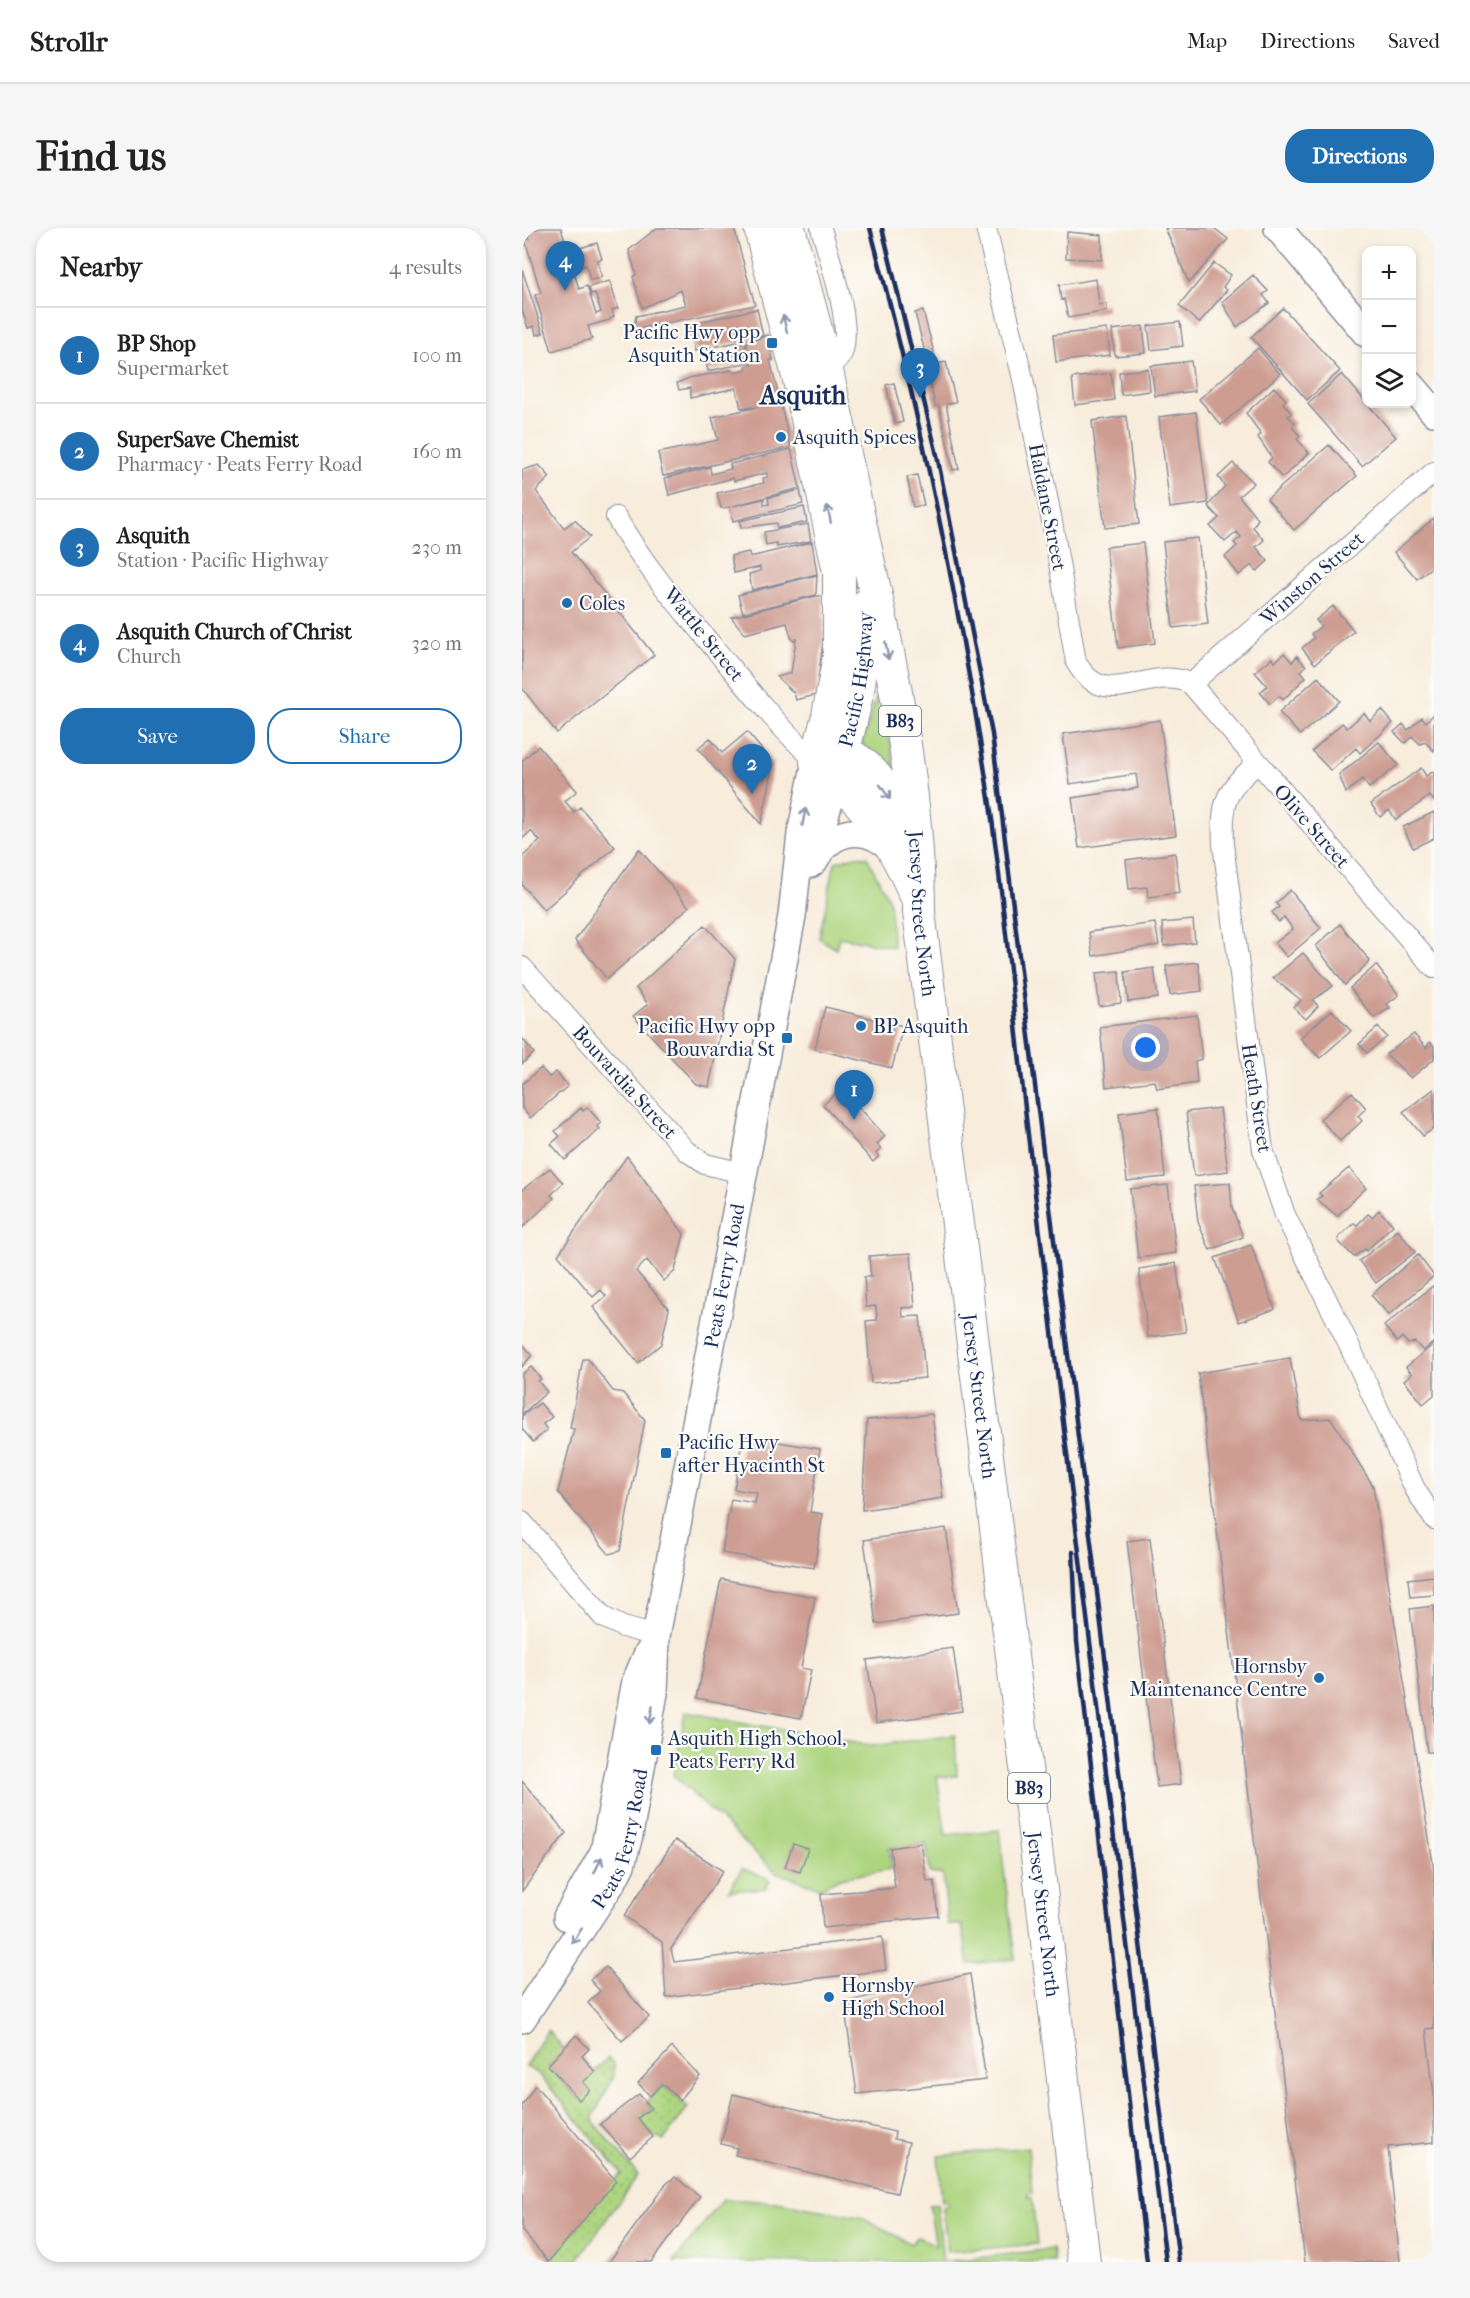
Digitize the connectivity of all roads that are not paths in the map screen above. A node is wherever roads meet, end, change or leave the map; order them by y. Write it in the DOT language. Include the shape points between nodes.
graph roads {
  1 [pos="760,228"];
  2 [pos="789,228"];
  3 [pos="821,228"];
  4 [pos="986,228"];
  5 [pos="1278,228"];
  6 [pos="1362,328"];
  7 [pos="813,376"];
  8 [pos="1416,391"];
  9 [pos="1434,412"];
  10 [pos="1434,472"];
  11 [pos="616,517"];
  12 [pos="862,532"];
  13 [pos="1191,684"];
  14 [pos="822,758"];
  15 [pos="1258,763"];
  16 [pos="908,861"];
  17 [pos="806,876"];
  18 [pos="792,916"];
  19 [pos="522,967"];
  20 [pos="1434,968"];
  21 [pos="743,1173"];
  22 [pos="1434,1519"];
  23 [pos="522,1522"];
  24 [pos="656,1636"];
  25 [pos="522,1986"];
  26 [pos="522,2019"];
  27 [pos="1084,2262"];
  7 -- 1 [label="main road, Pacific Highway / B83, one-way"];
  2 -- 7 [label="main road, Pacific Highway / B83"];
  3 -- 7 [label="street" via="839,292 843,351"];
  4 -- 13 [label="street, Haldane Street" via="1022,375 1076,662 1088,678 1109,688 1172,678"];
  5 -- 6 [label="main road"];
  7 -- 12 [label="main road, Pacific Highway / B83"];
  14 -- 7 [label="main road, Pacific Highway / B83, one-way" via="839,656 839,572"];
  8 -- 9 [label="main road"];
  10 -- 13 [label="street, Winston Street"];
  11 -- 14 [label="street, Wattle Street" via="630,542 789,739"];
  12 -- 14 [label="main road, Pacific Highway / B83" via="864,647 858,699"];
  12 -- 16 [label="main road, Jersey Street North / B83, one-way" via="912,786"];
  13 -- 15 [label="street, Olive Street"];
  14 -- 16 [label="main road, B83" via="865,767 891,800 912,843"];
  14 -- 17 [label="main road, Peats Ferry Road"];
  18 -- 14 [label="main road, Peats Ferry Road, one-way" via="801,834"];
  15 -- 20 [label="street, Olive Street"];
  15 -- 22 [label="street, Heath Street" via="1230,789 1222,814 1263,1150 1285,1215 1415,1489"];
  16 -- 17 [label="main road" via="869,834 849,832 824,846"];
  16 -- 27 [label="main road, Jersey Street North / B83" via="920,912"];
  17 -- 18 [label="main road, Peats Ferry Road"];
  18 -- 21 [label="main road, Peats Ferry Road"];
  19 -- 21 [label="street, Bouvardia Street" via="687,1151 705,1164"];
  21 -- 24 [label="main road, Peats Ferry Road"];
  23 -- 24 [label="street" via="603,1617"];
  25 -- 24 [label="main road, Peats Ferry Road, one-way" via="585,1890 604,1852 636,1681"];
  24 -- 26 [label="main road, Peats Ferry Road, one-way" via="654,1694 623,1858 604,1895"];
}
